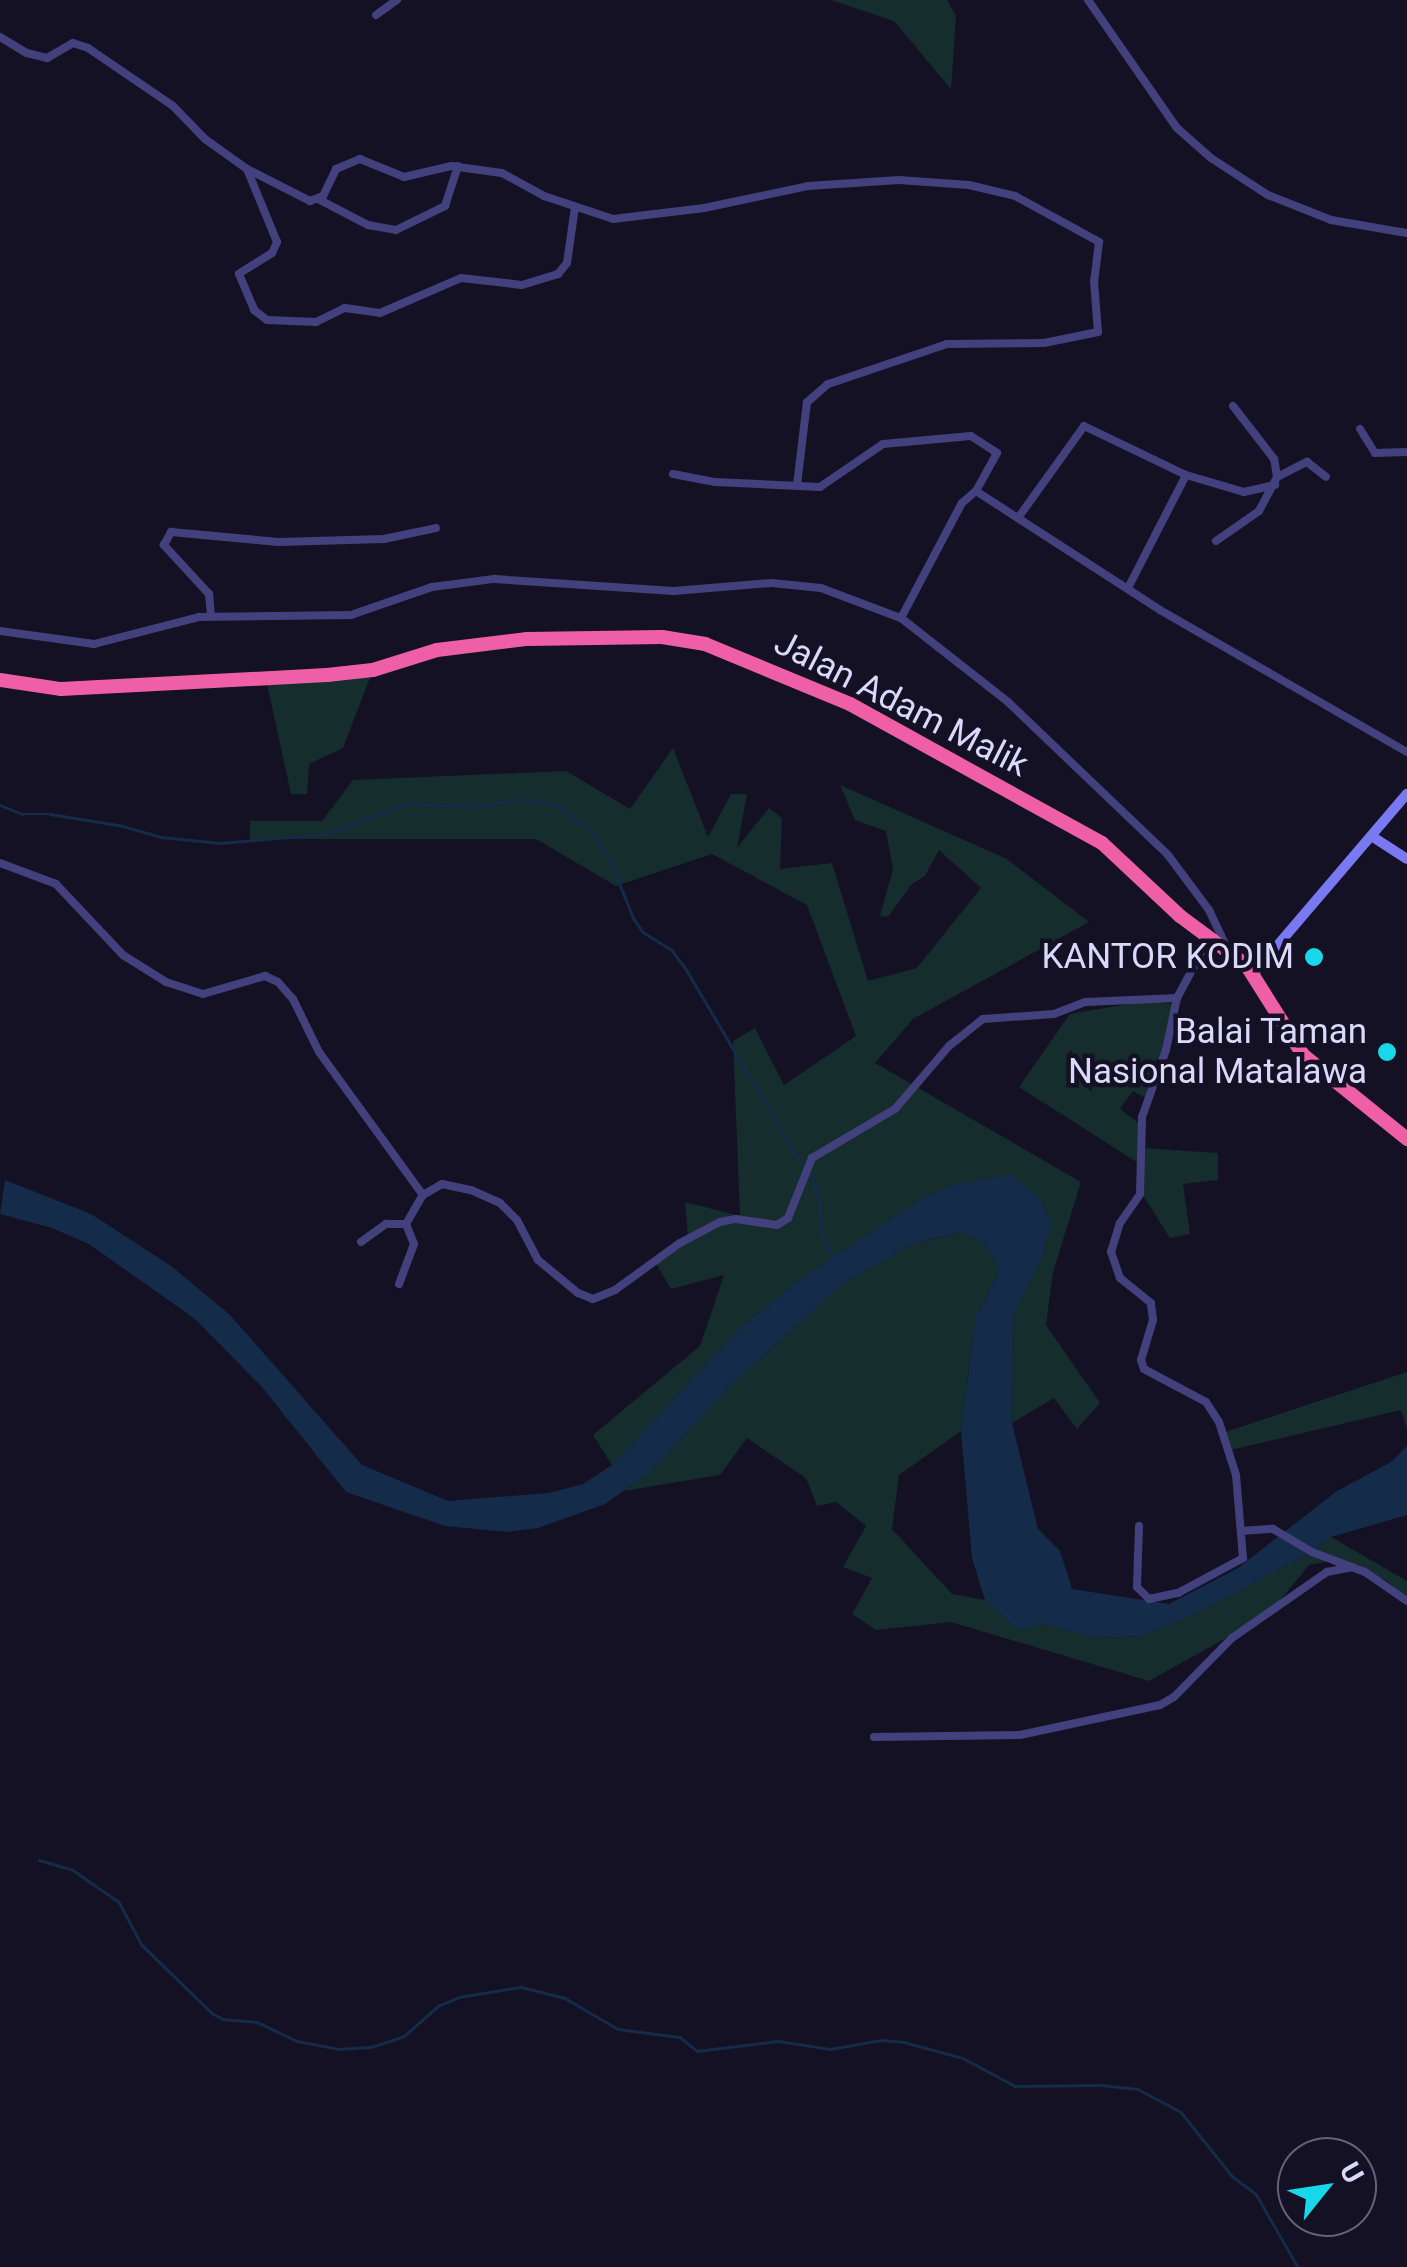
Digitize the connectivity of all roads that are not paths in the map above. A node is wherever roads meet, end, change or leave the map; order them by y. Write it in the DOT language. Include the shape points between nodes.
graph roads {
  1 [pos="397,0"];
  2 [pos="1088,0"];
  3 [pos="376,14"];
  4 [pos="0,37"];
  5 [pos="458,166"];
  6 [pos="247,169"];
  7 [pos="318,199"];
  8 [pos="575,207"];
  9 [pos="1407,232"];
  10 [pos="1233,406"];
  11 [pos="1360,429"];
  12 [pos="1407,452"];
  13 [pos="673,474"];
  14 [pos="1186,475"];
  15 [pos="1326,477"];
  16 [pos="1276,481"];
  17 [pos="797,485"];
  18 [pos="976,491"];
  19 [pos="1244,492"];
  20 [pos="1259,511"];
  21 [pos="1018,518"];
  22 [pos="436,528"];
  23 [pos="1216,541"];
  24 [pos="1128,588"];
  25 [pos="211,616"];
  26 [pos="901,618"];
  27 [pos="0,630"];
  28 [pos="0,680"];
  29 [pos="1407,752"];
  30 [pos="1407,794"];
  31 [pos="1372,838"];
  32 [pos="1407,859"];
  33 [pos="0,863"];
  34 [pos="1209,938"];
  35 [pos="1229,952"];
  36 [pos="1253,974"];
  37 [pos="1177,998"];
  38 [pos="1407,1139"];
  39 [pos="423,1195"];
  40 [pos="406,1224"];
  41 [pos="361,1242"];
  42 [pos="398,1284"];
  43 [pos="1138,1526"];
  44 [pos="1241,1531"];
  45 [pos="1352,1567"];
  46 [pos="1407,1602"];
  47 [pos="874,1737"];
  1 -- 3 [label="street"];
  2 -- 9 [label="street" via="1177,128 1211,158 1317,215"];
  4 -- 6 [label="street" via="46,58 73,43 88,48 173,106"];
  5 -- 7 [label="street" via="404,177 352,160 336,170"];
  5 -- 7 [label="street" via="445,206 396,230 368,225"];
  5 -- 8 [label="street" via="505,174"];
  6 -- 7 [label="street"];
  6 -- 8 [label="street" via="277,242 272,253 239,274 254,310 267,320 316,322 345,308 380,313 461,278 500,286 546,278 568,262"];
  8 -- 17 [label="street" via="613,219 636,218 808,186 900,180 1015,196 1099,242 1098,332 1044,344 947,344 825,386 807,402"];
  10 -- 16 [label="street" via="1274,459"];
  11 -- 12 [label="street" via="1375,453"];
  13 -- 17 [label="street"];
  14 -- 19 [label="street"];
  14 -- 21 [label="street" via="1084,426"];
  14 -- 24 [label="street"];
  15 -- 16 [label="street" via="1308,462"];
  16 -- 19 [label="street"];
  16 -- 20 [label="street"];
  17 -- 18 [label="street" via="824,486 890,442 971,436 996,453"];
  18 -- 21 [label="street"];
  18 -- 26 [label="street" via="962,504"];
  19 -- 20 [label="street"];
  20 -- 23 [label="street"];
  21 -- 24 [label="street"];
  22 -- 25 [label="street" via="384,539 279,542 171,532 164,545 209,594"];
  24 -- 29 [label="street"];
  25 -- 26 [label="street" via="351,615 432,587 494,580 674,591 799,583"];
  25 -- 27 [label="street" via="82,645"];
  26 -- 35 [label="street" via="1008,702 1154,840 1209,910"];
  28 -- 34 [label="highway, Jalan Adam Malik" via="60,689 232,682 357,672 437,650 527,639 683,638 850,704 1080,829"];
  30 -- 31 [label="street"];
  31 -- 32 [label="street"];
  31 -- 36 [label="street"];
  33 -- 39 [label="street" via="56,884 122,955 166,982 203,994 265,976 278,982 294,998 325,1061"];
  34 -- 35 [label="highway, Jalan Adam Malik"];
  34 -- 37 [label="street"];
  35 -- 36 [label="highway, Jalan Adam Malik"];
  36 -- 38 [label="highway, Jalan Adam Malik" via="1302,1055"];
  37 -- 39 [label="street" via="1086,1002 1054,1014 983,1019 949,1046 895,1109 812,1158 797,1202 782,1222 720,1222 600,1298 578,1293 538,1260 518,1220 500,1203 442,1184"];
  37 -- 44 [label="street" via="1142,1117 1142,1188 1113,1236 1111,1252 1120,1278 1151,1303 1144,1369 1206,1402 1219,1422 1236,1475"];
  39 -- 40 [label="street"];
  40 -- 41 [label="street" via="386,1224"];
  40 -- 42 [label="street" via="414,1244"];
  43 -- 44 [label="street" via="1137,1581 1140,1593 1154,1600 1241,1561"];
  44 -- 45 [label="street" via="1273,1529"];
  45 -- 46 [label="street"];
  45 -- 47 [label="street" via="1327,1572 1232,1638 1160,1705 1020,1735"];
}
